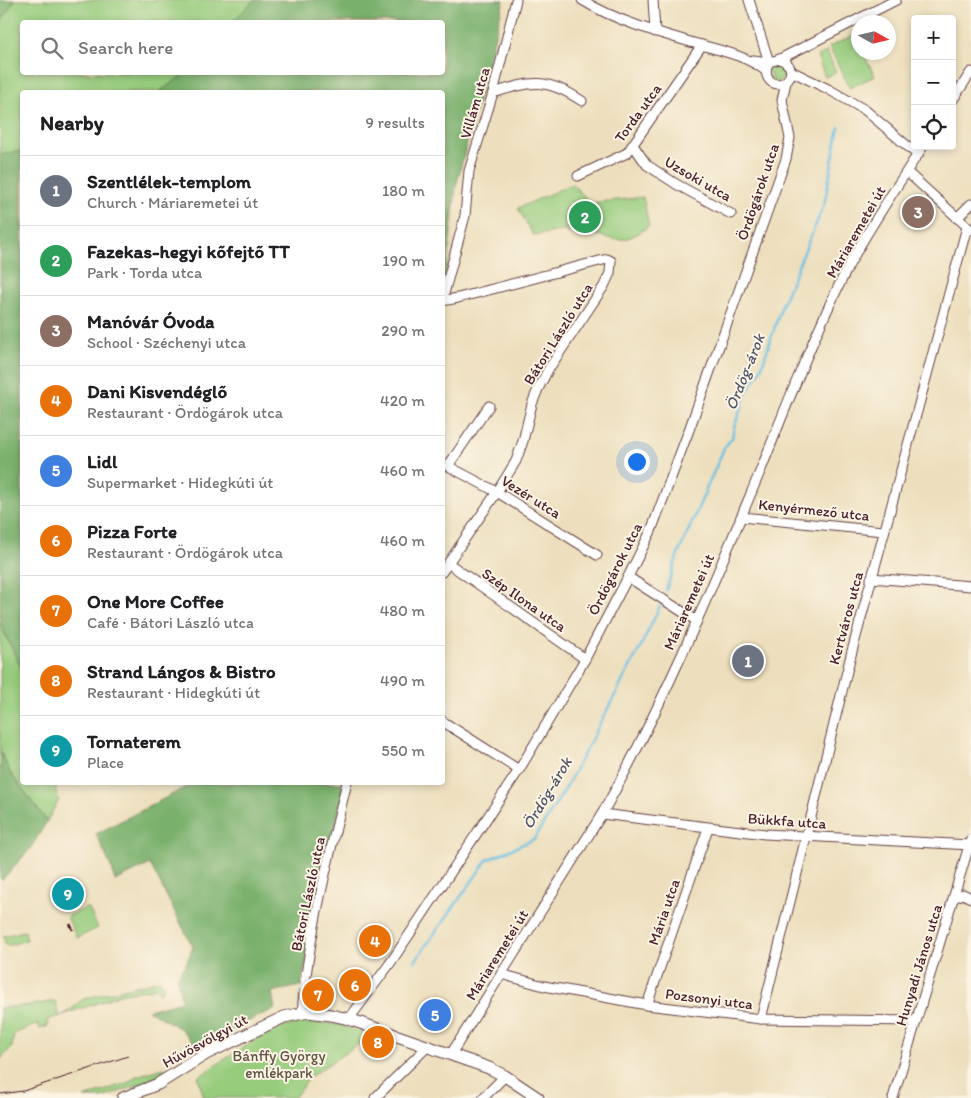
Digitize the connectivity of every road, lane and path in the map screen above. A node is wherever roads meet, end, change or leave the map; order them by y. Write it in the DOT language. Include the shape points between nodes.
graph roads {
  1 [pos="516,0"];
  2 [pos="582,0"];
  3 [pos="653,0"];
  4 [pos="749,0"];
  5 [pos="896,0"];
  6 [pos="655,32"];
  7 [pos="702,46"];
  8 [pos="746,59"];
  9 [pos="772,59"];
  10 [pos="971,72"];
  11 [pos="788,77"];
  12 [pos="493,93"];
  13 [pos="956,95"];
  14 [pos="582,101"];
  15 [pos="633,145"];
  16 [pos="921,150"];
  17 [pos="918,155"];
  18 [pos="907,172"];
  19 [pos="578,176"];
  20 [pos="971,204"];
  21 [pos="731,214"];
  22 [pos="958,218"];
  23 [pos="969,228"];
  24 [pos="445,290"];
  25 [pos="445,300"];
  26 [pos="489,406"];
  27 [pos="497,492"];
  28 [pos="741,517"];
  29 [pos="883,531"];
  30 [pos="597,554"];
  31 [pos="448,563"];
  32 [pos="445,568"];
  33 [pos="628,577"];
  34 [pos="871,578"];
  35 [pos="971,586"];
  36 [pos="697,621"];
  37 [pos="585,659"];
  38 [pos="445,723"];
  39 [pos="519,770"];
  40 [pos="346,785"];
  41 [pos="602,814"];
  42 [pos="708,828"];
  43 [pos="806,837"];
  44 [pos="970,843"];
  45 [pos="954,898"];
  46 [pos="971,898"];
  47 [pos="502,974"];
  48 [pos="647,1005"];
  49 [pos="302,1013"];
  50 [pos="349,1019"];
  51 [pos="761,1020"];
  52 [pos="916,1021"];
  53 [pos="428,1046"];
  54 [pos="451,1054"];
  55 [pos="505,1076"];
  56 [pos="123,1098"];
  57 [pos="375,1098"];
  58 [pos="483,1098"];
  59 [pos="538,1098"];
  60 [pos="893,1098"];
  1 -- 12 [label="street, Villám utca"];
  2 -- 6 [label="street"];
  3 -- 6 [label="street"];
  4 -- 9 [label="street"];
  5 -- 9 [label="street" via="792,53"];
  6 -- 7 [label="street"];
  7 -- 8 [label="street"];
  7 -- 15 [label="street, Torda utca"];
  8 -- 9 [label="street"];
  8 -- 9 [label="street"];
  9 -- 11 [label="street" via="790,67"];
  9 -- 11 [label="street" via="768,78 774,83 782,83"];
  10 -- 13 [label="street"];
  11 -- 17 [label="street" via="828,89 865,110"];
  11 -- 33 [label="street, Ördögárok utca" via="782,100 790,138 786,159 651,531"];
  12 -- 14 [label="street" via="520,84 542,83 562,89"];
  12 -- 24 [label="street, Villám utca" via="469,171 465,216"];
  15 -- 19 [label="street, Torda utca" via="627,153"];
  15 -- 21 [label="street, Uzsoki utca" via="647,165"];
  16 -- 17 [label="street, Máriaremetei út"];
  17 -- 18 [label="street, Máriaremetei út"];
  18 -- 22 [label="street"];
  18 -- 28 [label="street, Máriaremetei út" via="850,264 831,303"];
  20 -- 22 [label="street"];
  22 -- 23 [label="street"];
  23 -- 29 [label="street, Kertváros utca"];
  25 -- 27 [label="street, Bátori László utca" via="607,258 611,261 604,286 538,389 516,461"];
  26 -- 27 [label="street, Vezér utca" via="448,466"];
  27 -- 30 [label="street, Vezér utca"];
  27 -- 31 [label="street, Bátori László utca"];
  28 -- 29 [label="street, Kenyérmező utca"];
  28 -- 36 [label="street, Máriaremetei út"];
  29 -- 34 [label="street, Kertváros utca"];
  31 -- 32 [label="street, Bátori László utca"];
  31 -- 37 [label="street, Szép Ilona utca"];
  33 -- 36 [label="street"];
  33 -- 37 [label="street, Ördögárok utca"];
  34 -- 35 [label="street"];
  34 -- 43 [label="street, Kertváros utca"];
  36 -- 41 [label="street, Máriaremetei út"];
  37 -- 39 [label="street, Ördögárok utca"];
  38 -- 39 [label="street"];
  39 -- 50 [label="street, Ördögárok utca" via="391,962"];
  40 -- 49 [label="street, Bátori László utca" via="308,959"];
  41 -- 42 [label="street, Bükkfa utca"];
  41 -- 47 [label="street, Máriaremetei út"];
  42 -- 43 [label="street, Bükkfa utca"];
  42 -- 48 [label="street, Mária utca"];
  43 -- 44 [label="street, Bükkfa utca"];
  43 -- 51 [label="street, Kertváros utca"];
  44 -- 45 [label="street, Hunyadi János utca"];
  45 -- 46 [label="street" via="963,894"];
  45 -- 52 [label="street, Hunyadi János utca"];
  47 -- 48 [label="street, Pozsonyi utca" via="544,986"];
  47 -- 54 [label="street, Máriaremetei út"];
  48 -- 51 [label="street, Pozsonyi utca"];
  49 -- 50 [label="main road, Hűvösvölgyi út"];
  49 -- 56 [label="main road, Hűvösvölgyi út" via="261,1027 206,1054 158,1084"];
  50 -- 53 [label="main road, Hűvösvölgyi út"];
  51 -- 52 [label="street, Pozsonyi utca"];
  52 -- 60 [label="street, Hunyadi János utca"];
  53 -- 54 [label="main road, Hűvösvölgyi út"];
  53 -- 57 [label="street"];
  54 -- 55 [label="main road, Hűvösvölgyi út"];
  55 -- 58 [label="street"];
  55 -- 59 [label="main road, Hűvösvölgyi út"];
}
